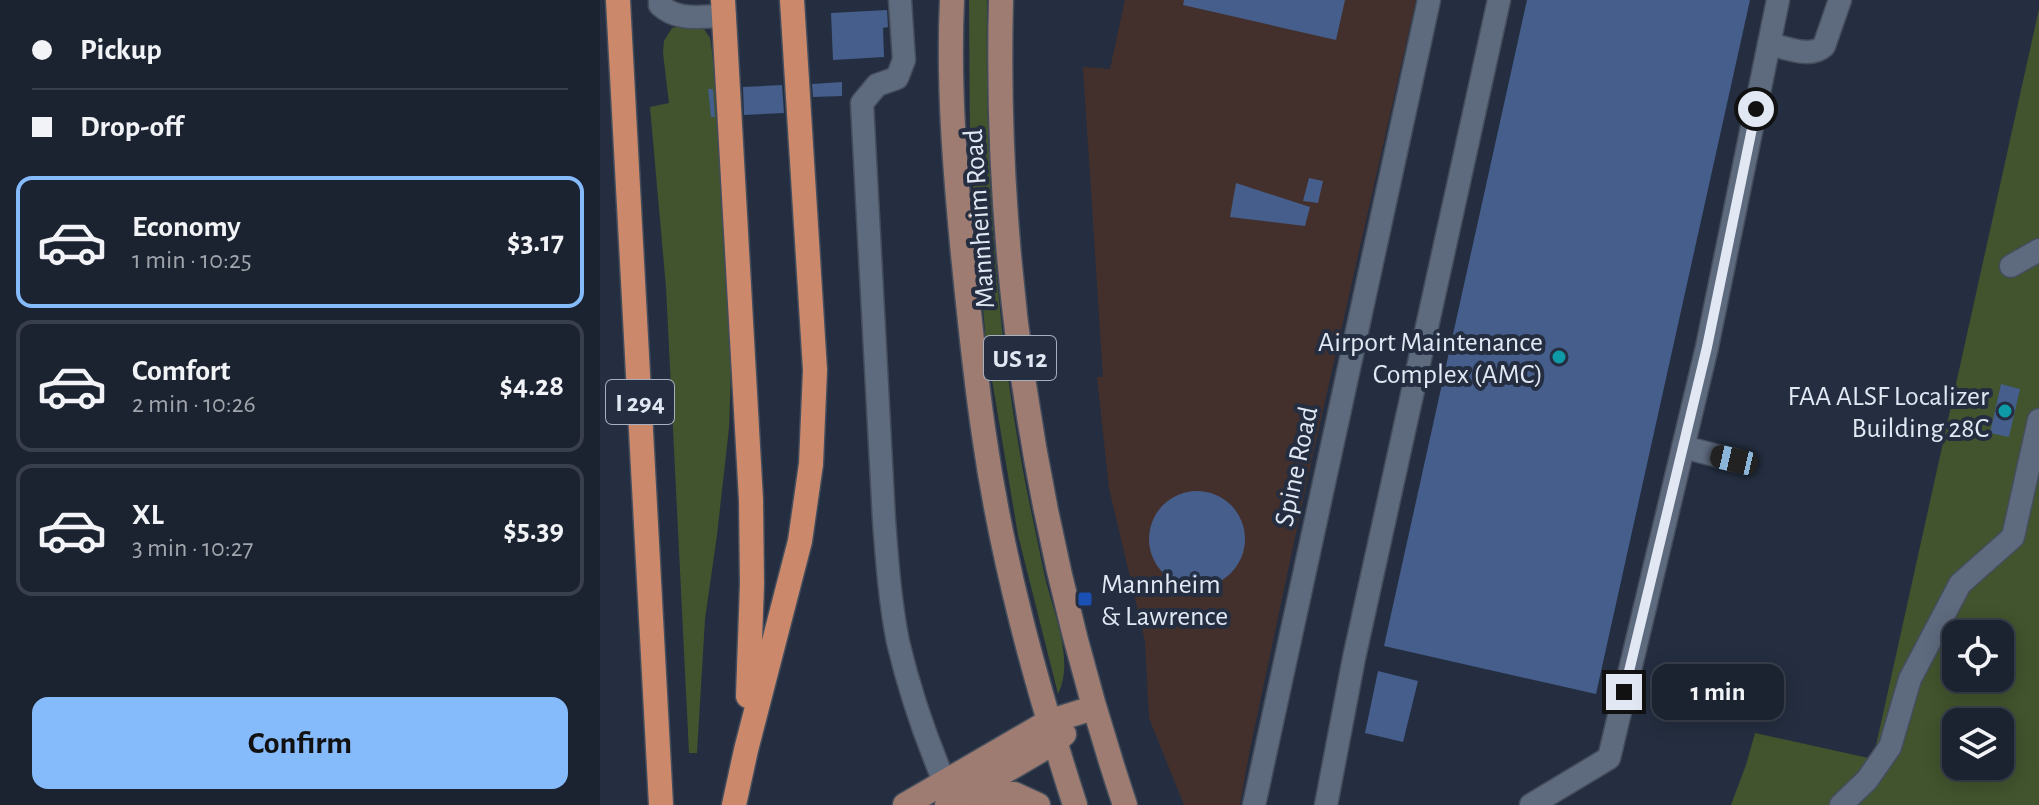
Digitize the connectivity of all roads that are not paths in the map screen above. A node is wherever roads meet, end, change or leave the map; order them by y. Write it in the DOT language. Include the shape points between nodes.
graph roads {
  1 [pos="618,0"];
  2 [pos="660,0"];
  3 [pos="792,0"];
  4 [pos="900,0"];
  5 [pos="952,0"];
  6 [pos="1001,0"];
  7 [pos="1429,0"];
  8 [pos="1499,0"];
  9 [pos="1778,0"];
  10 [pos="1840,0"];
  11 [pos="724,8"];
  12 [pos="1769,44"];
  13 [pos="2037,257"];
  14 [pos="2011,266"];
  15 [pos="2039,420"];
  16 [pos="1683,447"];
  17 [pos="1734,460"];
  18 [pos="1093,708"];
  19 [pos="1052,732"];
  20 [pos="746,750"];
  21 [pos="953,798"];
  22 [pos="661,805"];
  23 [pos="734,805"];
  24 [pos="905,805"];
  25 [pos="1038,805"];
  26 [pos="1075,805"];
  27 [pos="1125,805"];
  28 [pos="1254,805"];
  29 [pos="1326,805"];
  30 [pos="1531,805"];
  31 [pos="1841,805"];
  1 -- 22 [label="highway, I 294"];
  2 -- 11 [label="lane" via="669,13 683,17"];
  3 -- 20 [label="highway" via="815,370 811,464 800,541"];
  4 -- 21 [label="lane" via="904,60 897,78 877,85 862,103 884,520 898,641 916,707"];
  5 -- 19 [label="main road, Mannheim Road / US 12" via="957,191 984,436 1014,589"];
  6 -- 18 [label="main road, Mannheim Road / US 12" via="1006,233 1019,352 1048,528"];
  7 -- 28 [label="lane, Spine Road"];
  8 -- 29 [label="lane"];
  9 -- 12 [label="lane"];
  10 -- 12 [label="lane" via="1818,51"];
  11 -- 20 [label="highway" via="751,500"];
  12 -- 16 [label="lane"];
  13 -- 14 [label="lane"];
  15 -- 31 [label="lane" via="2013,537 1960,584 1910,679 1890,747"];
  16 -- 17 [label="lane"];
  16 -- 30 [label="lane" via="1609,758"];
  18 -- 19 [label="main road"];
  18 -- 27 [label="main road, Mannheim Road / US 12"];
  19 -- 21 [label="main road"];
  19 -- 26 [label="main road, Mannheim Road / US 12"];
  20 -- 23 [label="highway"];
  21 -- 24 [label="main road"];
  21 -- 25 [label="main road" via="1014,794"];
}
